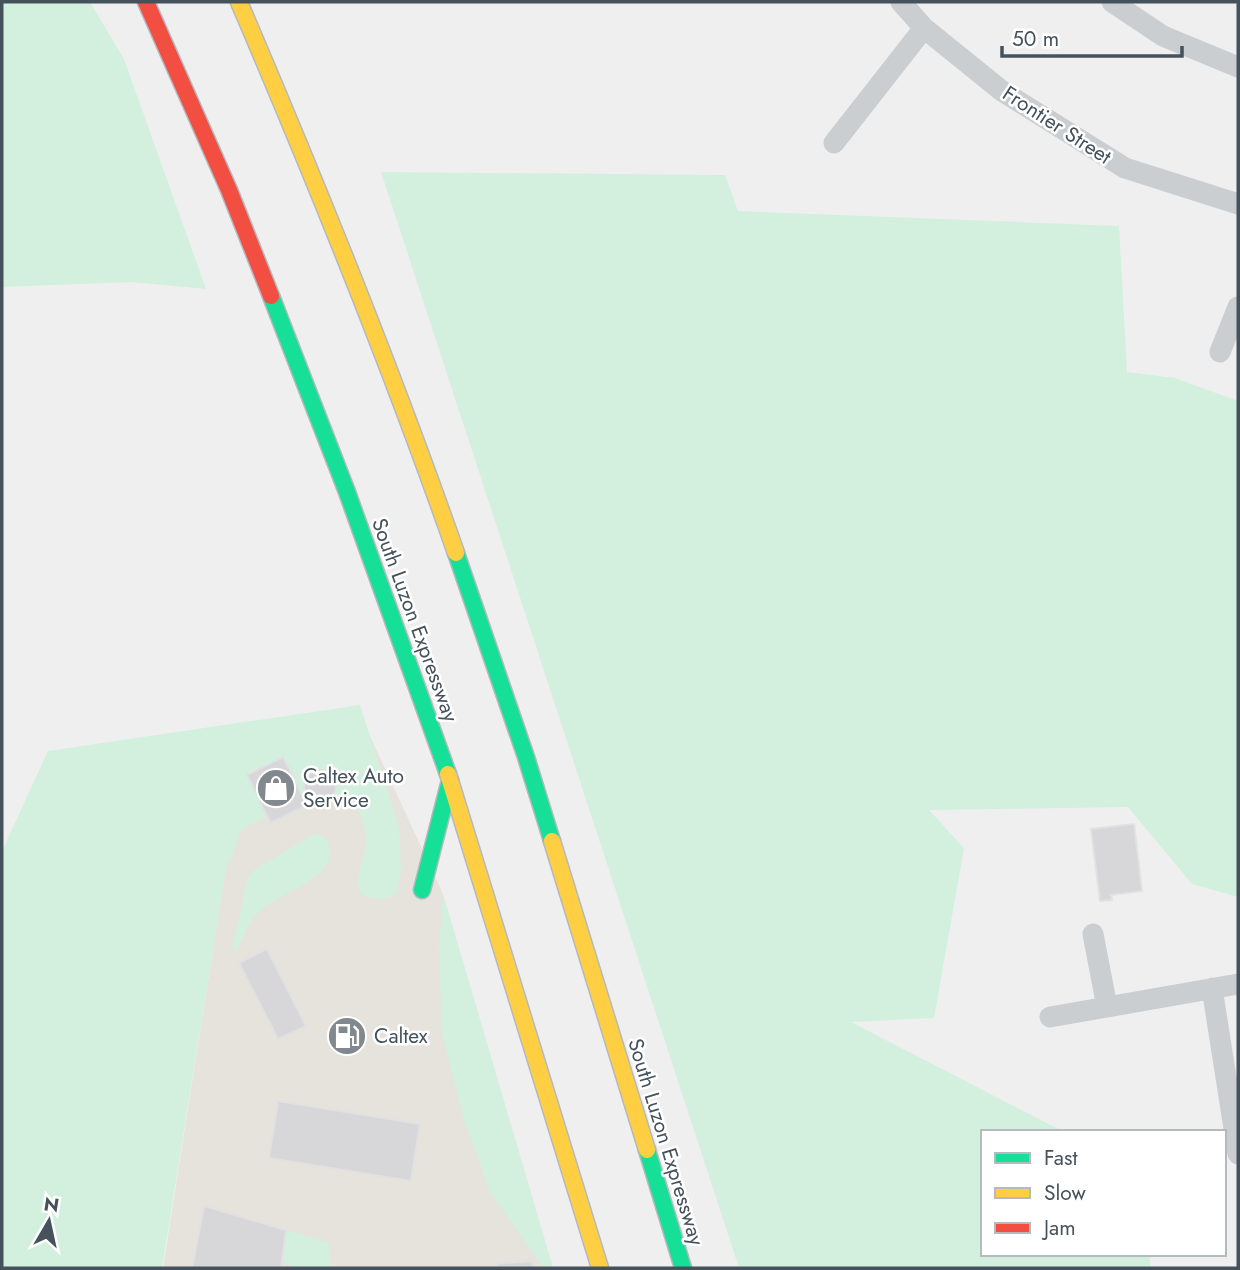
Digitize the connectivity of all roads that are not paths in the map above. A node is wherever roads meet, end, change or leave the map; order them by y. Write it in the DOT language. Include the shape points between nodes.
graph roads {
  1 [pos="146,2"];
  2 [pos="239,2"];
  3 [pos="901,2"];
  4 [pos="1111,2"];
  5 [pos="924,28"];
  6 [pos="1238,67"];
  7 [pos="834,144"];
  8 [pos="1238,204"];
  9 [pos="1238,307"];
  10 [pos="1220,352"];
  11 [pos="450,780"];
  12 [pos="422,890"];
  13 [pos="1093,934"];
  14 [pos="1238,984"];
  15 [pos="1212,989"];
  16 [pos="1107,1007"];
  17 [pos="1050,1017"];
  18 [pos="1238,1154"];
  19 [pos="600,1268"];
  20 [pos="683,1268"];
  1 -- 11 [label="highway, South Luzon Expressway" via="292,346"];
  2 -- 20 [label="highway, South Luzon Expressway" via="312,172 413,430 526,757"];
  3 -- 5 [label="street, Frontier Street"];
  4 -- 6 [label="street" via="1163,36"];
  5 -- 7 [label="street"];
  5 -- 8 [label="street, Frontier Street" via="1002,90 1125,168"];
  9 -- 10 [label="street"];
  11 -- 12 [label="highway"];
  11 -- 19 [label="highway, South Luzon Expressway"];
  13 -- 16 [label="street"];
  14 -- 15 [label="street"];
  15 -- 16 [label="street"];
  15 -- 18 [label="street"];
  16 -- 17 [label="street"];
}
